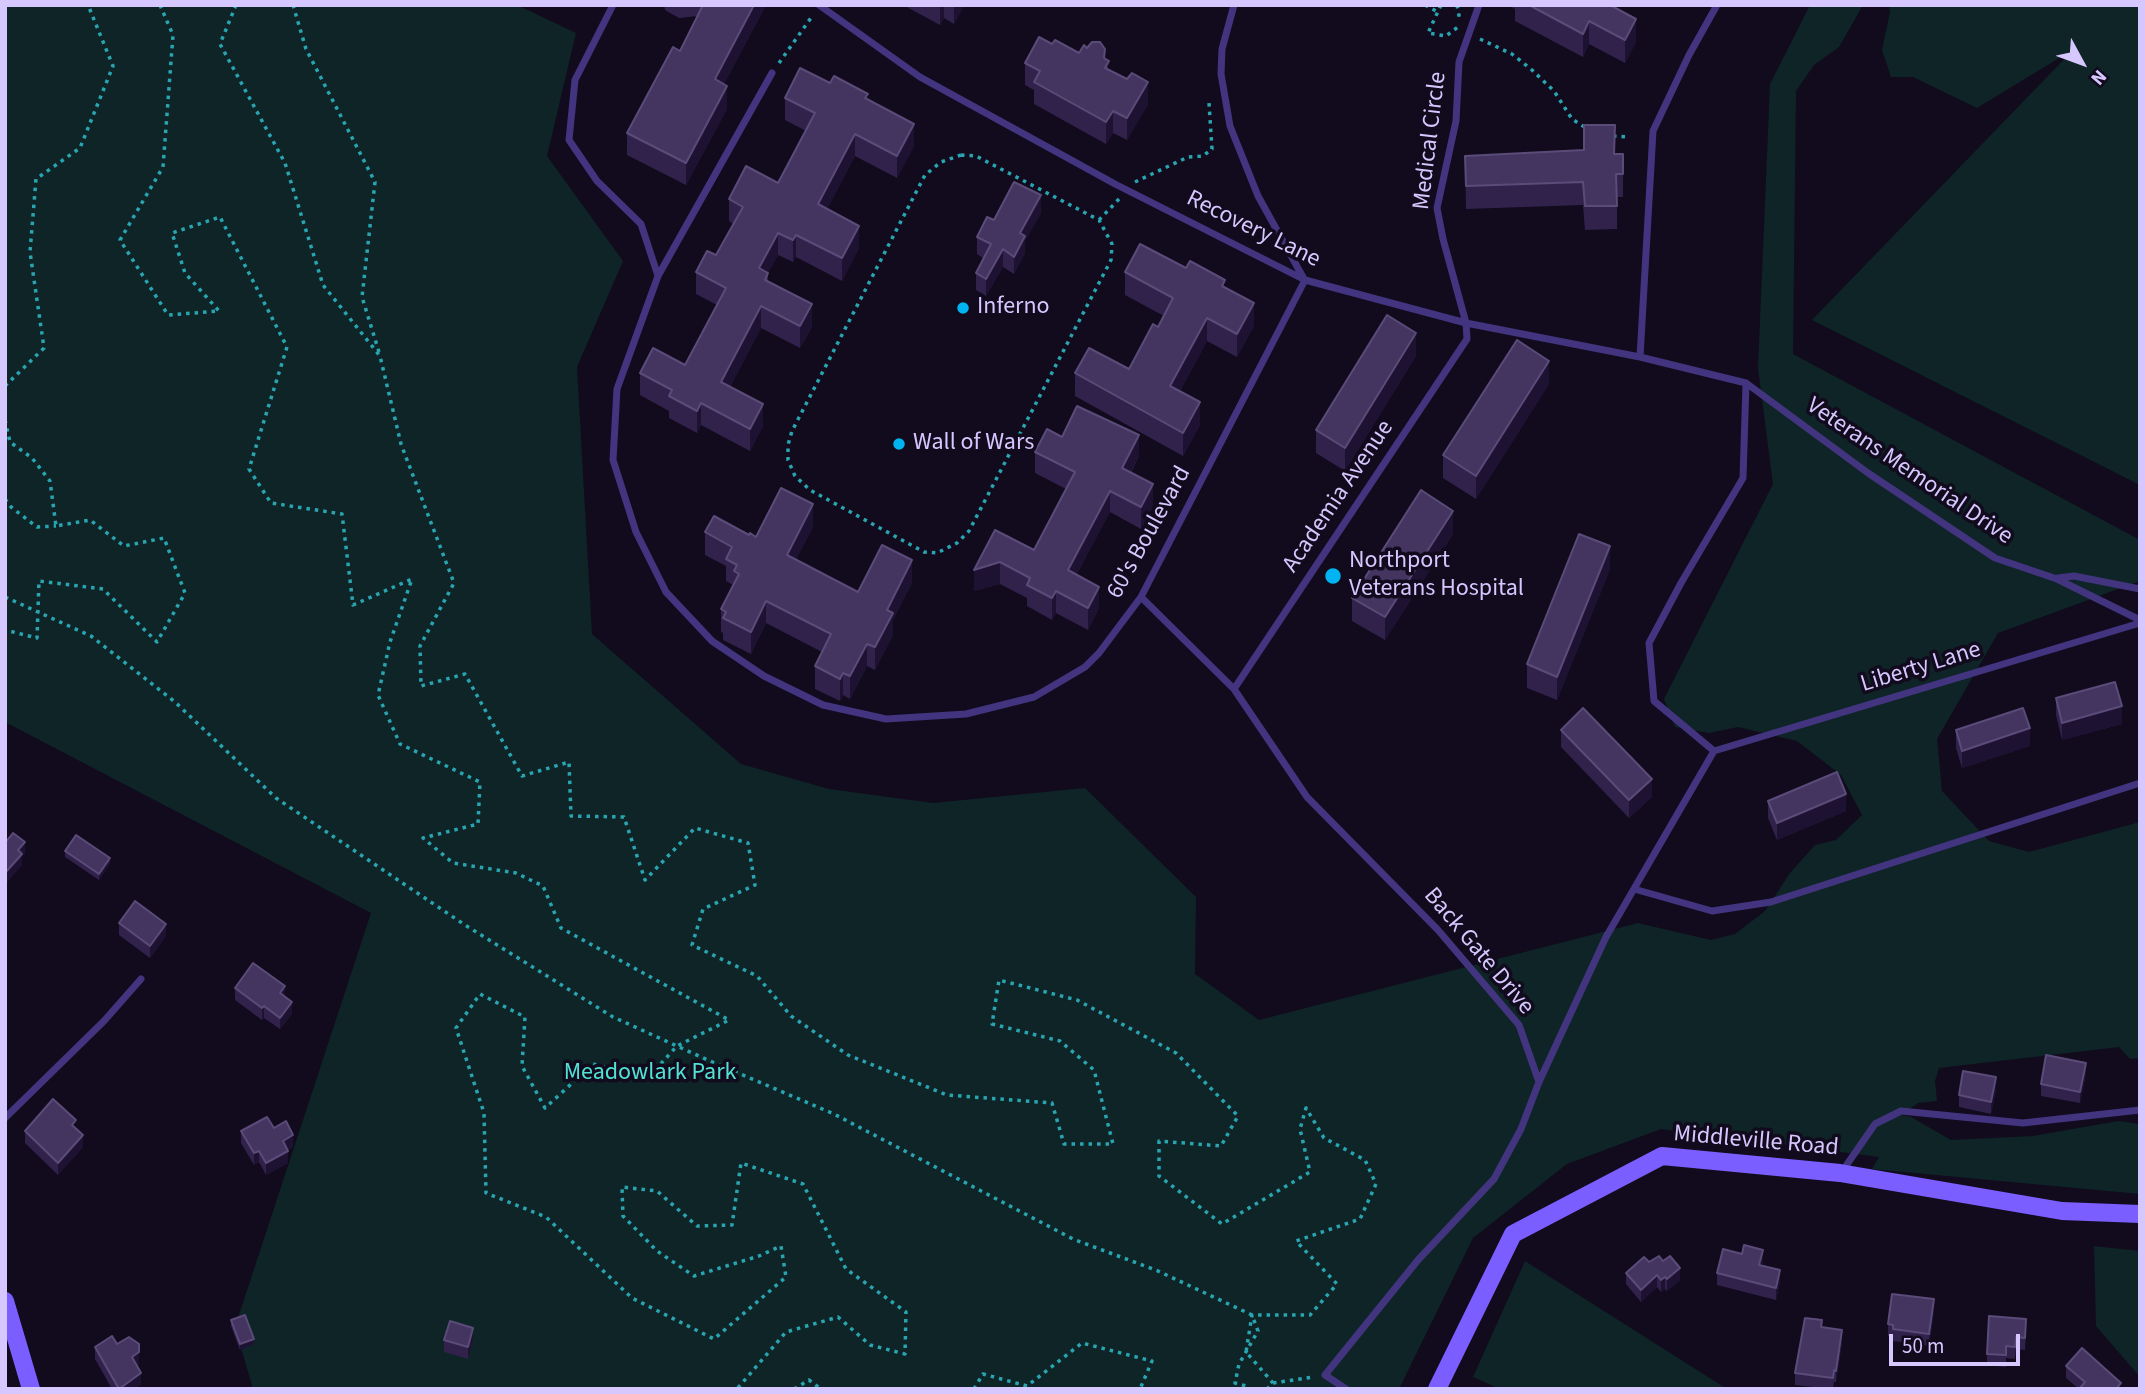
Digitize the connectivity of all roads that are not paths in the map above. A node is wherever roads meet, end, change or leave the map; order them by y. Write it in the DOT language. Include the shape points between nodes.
graph roads {
  1 [pos="613,5"];
  2 [pos="1234,5"];
  3 [pos="1479,5"];
  4 [pos="1717,5"];
  5 [pos="819,6"];
  6 [pos="772,74"];
  7 [pos="658,276"];
  8 [pos="1305,280"];
  9 [pos="1466,323"];
  10 [pos="1640,357"];
  11 [pos="1746,383"];
  12 [pos="2057,579"];
  13 [pos="2140,589"];
  14 [pos="1141,597"];
  15 [pos="2140,622"];
  16 [pos="1234,689"];
  17 [pos="1714,751"];
  18 [pos="2140,783"];
  19 [pos="1634,889"];
  20 [pos="141,979"];
  21 [pos="1539,1082"];
  22 [pos="2140,1110"];
  23 [pos="5,1118"];
  24 [pos="1840,1173"];
  25 [pos="2140,1214"];
  26 [pos="5,1301"];
  27 [pos="31,1389"];
  28 [pos="1346,1389"];
  29 [pos="1437,1389"];
  1 -- 7 [label="lane" via="575,80 569,140 597,181 641,224"];
  2 -- 8 [label="lane" via="1225,33 1221,74 1230,126 1258,196"];
  3 -- 9 [label="lane, Medical Circle" via="1459,62 1456,121 1437,208"];
  4 -- 10 [label="lane" via="1653,131"];
  5 -- 8 [label="lane, Recovery Lane" via="895,61 1127,190"];
  6 -- 7 [label="lane, 60's Boulevard"];
  7 -- 14 [label="lane, 60's Boulevard" via="617,389 613,460 636,532 666,592 712,641 754,669 823,705 886,719 966,714 1034,697 1085,667"];
  8 -- 9 [label="lane, Recovery Lane"];
  8 -- 14 [label="lane, 60's Boulevard"];
  9 -- 10 [label="lane, Recovery Lane"];
  9 -- 16 [label="lane, Academia Avenue" via="1467,339"];
  10 -- 11 [label="lane, Recovery Lane"];
  11 -- 12 [label="lane, Veterans Memorial Drive" via="1868,474 1995,558"];
  11 -- 17 [label="lane" via="1744,478 1648,643 1654,701"];
  12 -- 13 [label="lane, Veterans Memorial Drive" via="2074,576"];
  12 -- 15 [label="lane, Veterans Memorial Drive"];
  14 -- 16 [label="lane, Back Gate Drive"];
  15 -- 17 [label="lane, Liberty Lane"];
  16 -- 21 [label="lane, Back Gate Drive" via="1307,797 1438,930 1519,1025"];
  17 -- 19 [label="lane"];
  18 -- 19 [label="lane" via="1771,902 1712,911"];
  19 -- 21 [label="lane" via="1606,937"];
  20 -- 23 [label="lane"];
  21 -- 28 [label="lane" via="1521,1129 1494,1178 1418,1260 1325,1375"];
  22 -- 24 [label="lane" via="2023,1123 1901,1111 1875,1124"];
  24 -- 25 [label="street, Middleville Road" via="2062,1211"];
  24 -- 29 [label="street, Middleville Road" via="1661,1156 1513,1234"];
  26 -- 27 [label="street"];
}
